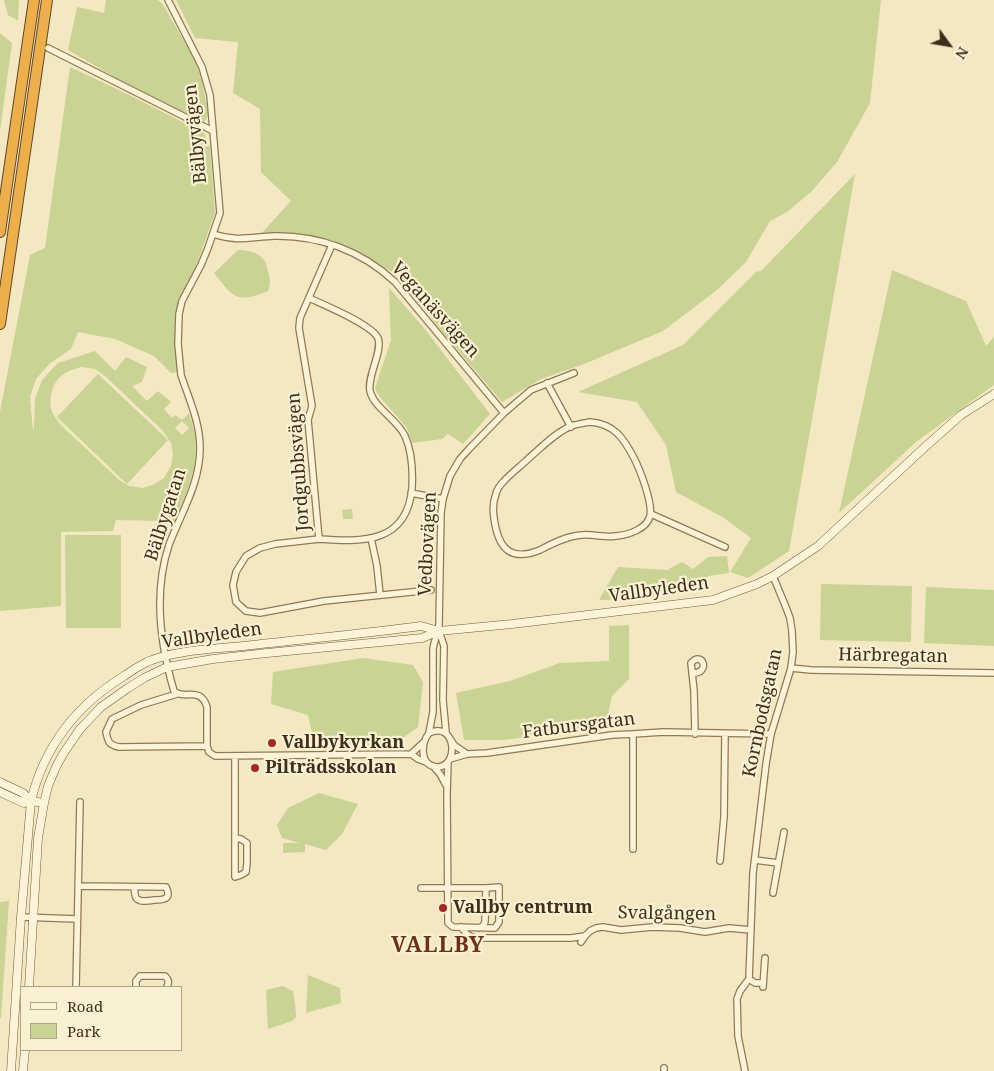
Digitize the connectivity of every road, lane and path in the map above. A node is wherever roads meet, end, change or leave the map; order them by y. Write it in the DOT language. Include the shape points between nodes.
graph roads {
  1 [pos="34,0"];
  2 [pos="47,0"];
  3 [pos="168,0"];
  4 [pos="48,48"];
  5 [pos="213,131"];
  6 [pos="220,213"];
  7 [pos="0,232"];
  8 [pos="213,234"];
  9 [pos="332,244"];
  10 [pos="309,298"];
  11 [pos="0,324"];
  12 [pos="574,373"];
  13 [pos="547,383"];
  14 [pos="994,394"];
  15 [pos="504,413"];
  16 [pos="571,427"];
  17 [pos="411,494"];
  18 [pos="443,499"];
  19 [pos="650,514"];
  20 [pos="371,538"];
  21 [pos="319,539"];
  22 [pos="725,547"];
  23 [pos="773,576"];
  24 [pos="432,590"];
  25 [pos="380,595"];
  26 [pos="439,631"];
  27 [pos="166,656"];
  28 [pos="167,667"];
  29 [pos="791,668"];
  30 [pos="692,673"];
  31 [pos="994,673"];
  32 [pos="177,694"];
  33 [pos="429,732"];
  34 [pos="447,734"];
  35 [pos="632,734"];
  36 [pos="695,734"];
  37 [pos="725,734"];
  38 [pos="771,734"];
  39 [pos="425,742"];
  40 [pos="207,746"];
  41 [pos="411,754"];
  42 [pos="467,754"];
  43 [pos="235,756"];
  44 [pos="449,761"];
  45 [pos="426,762"];
  46 [pos="433,766"];
  47 [pos="0,782"];
  48 [pos="37,782"];
  49 [pos="447,787"];
  50 [pos="17,789"];
  51 [pos="0,792"];
  52 [pos="31,800"];
  53 [pos="80,802"];
  54 [pos="44,803"];
  55 [pos="784,832"];
  56 [pos="235,837"];
  57 [pos="633,849"];
  58 [pos="755,860"];
  59 [pos="720,861"];
  60 [pos="778,863"];
  61 [pos="79,886"];
  62 [pos="134,886"];
  63 [pos="422,888"];
  64 [pos="447,888"];
  65 [pos="486,888"];
  66 [pos="773,893"];
  67 [pos="21,917"];
  68 [pos="34,918"];
  69 [pos="77,919"];
  70 [pos="462,928"];
  71 [pos="479,928"];
  72 [pos="751,930"];
  73 [pos="585,936"];
  74 [pos="581,942"];
  75 [pos="765,958"];
  76 [pos="749,979"];
  77 [pos="29,986"];
  78 [pos="76,986"];
  79 [pos="136,986"];
  80 [pos="168,986"];
  81 [pos="25,1051"];
  82 [pos="11,1071"];
  83 [pos="23,1071"];
  84 [pos="745,1071"];
  1 -- 7 [label="highway"];
  2 -- 11 [label="highway"];
  3 -- 5 [label="street, Bälbyvägen" via="206,76"];
  4 -- 5 [label="street"];
  5 -- 6 [label="street, Bälbyvägen"];
  6 -- 8 [label="street, Bälbygatan"];
  8 -- 9 [label="street, Veganäsvägen" via="246,239 304,237"];
  8 -- 27 [label="street, Bälbygatan" via="182,301 180,314 181,375 197,422 200,447 194,484 162,571 159,598"];
  9 -- 10 [label="street, Jordgubbsvägen"];
  9 -- 15 [label="street, Veganäsvägen" via="366,260 395,282"];
  10 -- 17 [label="street, Jordgubbsvägen" via="368,328 378,338 379,349 370,389 373,398 404,435 413,473"];
  10 -- 21 [label="street, Jordgubbsvägen" via="299,328 312,406 308,420"];
  12 -- 13 [label="street, Vedbovägen"];
  13 -- 15 [label="street, Vedbovägen" via="531,390"];
  13 -- 16 [label="street"];
  14 -- 23 [label="main road, Vallbyleden" via="939,434 818,546"];
  15 -- 18 [label="street, Vedbovägen" via="460,459 450,476"];
  16 -- 19 [label="street" via="597,423 612,428 620,435 637,464"];
  16 -- 19 [label="street" via="559,433 509,476 496,492 493,514 497,533 505,548 519,555 574,536 628,534 640,529"];
  17 -- 18 [label="street"];
  17 -- 20 [label="street, Jordgubbsvägen" via="403,518 391,531"];
  18 -- 26 [label="street, Vedbovägen"];
  19 -- 22 [label="street"];
  20 -- 21 [label="street, Jordgubbsvägen" via="347,541"];
  20 -- 25 [label="street"];
  21 -- 25 [label="street" via="274,544 246,556 236,572 233,585 236,602 246,611 260,613"];
  23 -- 26 [label="main road, Vallbyleden" via="713,600"];
  23 -- 29 [label="street, Kornbodsgatan" via="786,605 792,631"];
  24 -- 25 [label="street"];
  26 -- 27 [label="main road, Vallbyleden" via="421,626"];
  26 -- 28 [label="main road, Vallbyleden" via="422,638 213,659"];
  26 -- 33 [label="street" via="433,648 433,706"];
  26 -- 34 [label="street" via="444,646"];
  27 -- 28 [label="street"];
  27 -- 48 [label="main road, Vallbyleden" via="146,662 115,681 74,716 51,750"];
  28 -- 32 [label="street"];
  28 -- 54 [label="main road, Vallbyleden" via="128,688 91,717 60,760"];
  29 -- 31 [label="street, Härbregatan"];
  29 -- 38 [label="street, Kornbodsgatan"];
  30 -- 36 [label="street"];
  32 -- 40 [label="street" via="201,696 206,703"];
  32 -- 40 [label="street" via="141,705 112,719 106,732 110,744 119,747"];
  33 -- 34 [label="street" via="439,730"];
  33 -- 39 [label="street"];
  34 -- 42 [label="street" via="454,745"];
  34 -- 44 [label="street" via="452,753"];
  35 -- 36 [label="street, Fatbursgatan"];
  35 -- 42 [label="street, Fatbursgatan"];
  35 -- 57 [label="street"];
  36 -- 37 [label="street, Fatbursgatan"];
  37 -- 38 [label="street, Fatbursgatan"];
  37 -- 59 [label="street"];
  38 -- 58 [label="street, Kornbodsgatan"];
  39 -- 41 [label="street"];
  39 -- 45 [label="street" via="423,754"];
  40 -- 43 [label="street" via="215,756"];
  41 -- 43 [label="street"];
  41 -- 45 [label="street"];
  42 -- 44 [label="street, Fatbursgatan"];
  43 -- 56 [label="street"];
  44 -- 46 [label="street" via="442,766"];
  44 -- 49 [label="street"];
  45 -- 46 [label="street"];
  46 -- 49 [label="street"];
  47 -- 50 [label="main road"];
  48 -- 50 [label="main road"];
  48 -- 52 [label="main road, Vallbyleden"];
  49 -- 64 [label="street"];
  50 -- 52 [label="main road"];
  51 -- 52 [label="main road" via="24,803"];
  52 -- 54 [label="main road"];
  52 -- 67 [label="main road, Vallbyleden"];
  53 -- 61 [label="street"];
  54 -- 68 [label="main road, Vallbyleden" via="38,838"];
  55 -- 60 [label="street"];
  56 -- 56 [label="street" via="234,869 235,877 246,872 247,863 247,843"];
  58 -- 60 [label="street"];
  58 -- 72 [label="street, Kornbodsgatan"];
  60 -- 66 [label="street"];
  61 -- 62 [label="street"];
  61 -- 69 [label="street"];
  62 -- 62 [label="street" via="166,887 169,892 164,900 142,901 136,897"];
  63 -- 64 [label="street"];
  64 -- 65 [label="street"];
  64 -- 70 [label="street, Svalgången" via="448,923"];
  65 -- 71 [label="street" via="485,922"];
  65 -- 71 [label="street" via="499,888 499,922 495,928"];
  67 -- 68 [label="street"];
  67 -- 82 [label="main road, Vallbyleden"];
  68 -- 69 [label="street"];
  68 -- 77 [label="main road, Vallbyleden"];
  69 -- 78 [label="street"];
  70 -- 71 [label="street"];
  70 -- 73 [label="street, Svalgången" via="470,937 476,938"];
  72 -- 73 [label="street, Svalgången" via="729,928 705,932 680,928 621,930 603,927"];
  72 -- 76 [label="street, Kornbodsgatan"];
  73 -- 74 [label="street"];
  75 -- 76 [label="street" via="763,985"];
  76 -- 84 [label="street, Kornbodsgatan" via="737,999 738,1036"];
  79 -- 80 [label="street" via="140,976 165,976"];
  81 -- 83 [label="main road"];
}
